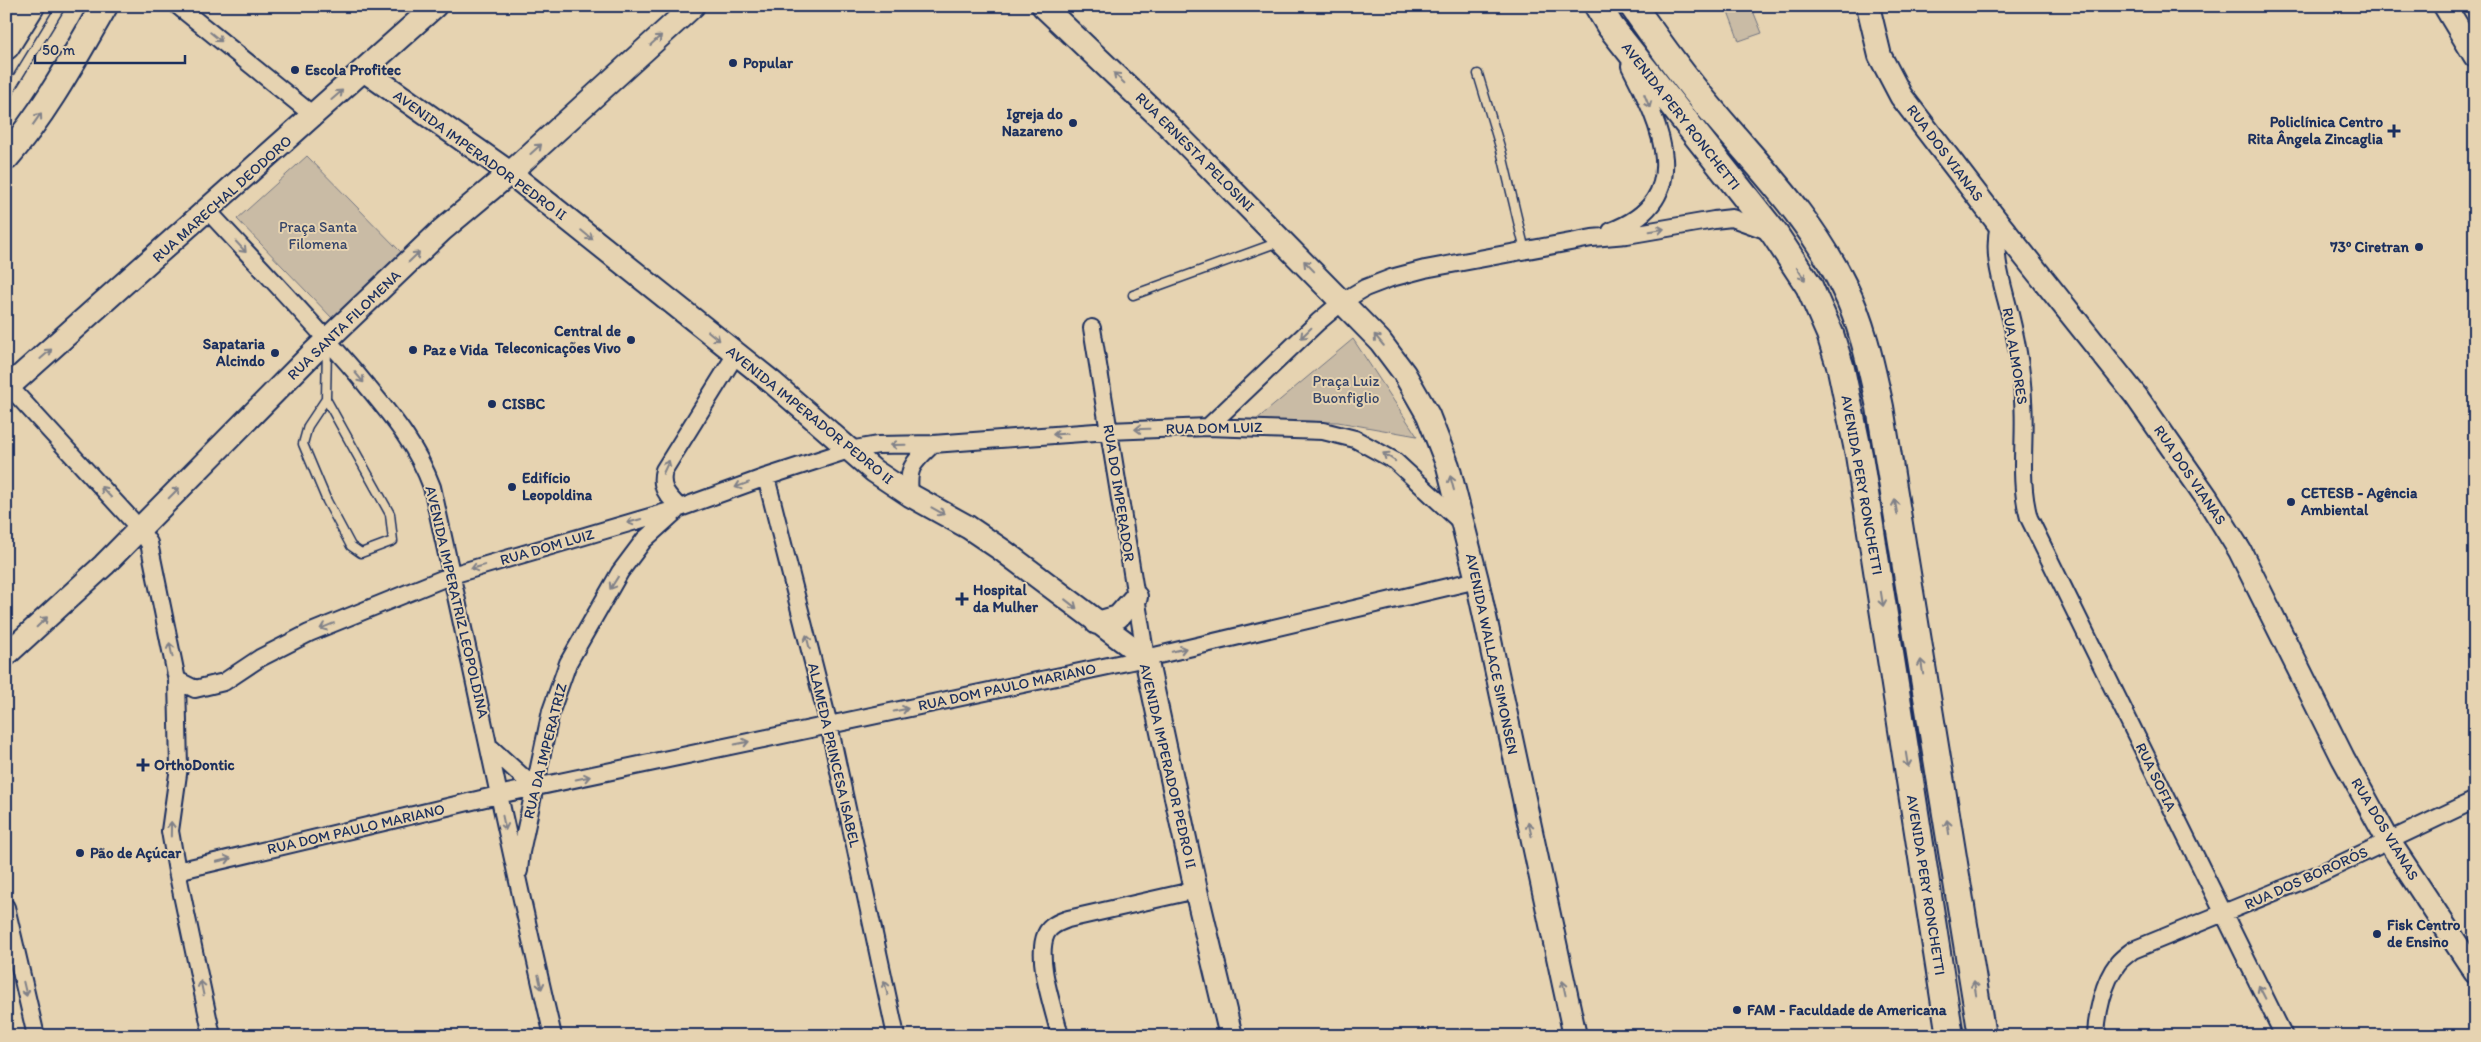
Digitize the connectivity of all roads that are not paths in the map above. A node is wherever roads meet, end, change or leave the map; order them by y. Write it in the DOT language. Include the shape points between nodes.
graph roads {
  1 [pos="31,6"];
  2 [pos="61,6"];
  3 [pos="104,6"];
  4 [pos="178,6"];
  5 [pos="435,6"];
  6 [pos="693,6"];
  7 [pos="1044,6"];
  8 [pos="1633,6"];
  9 [pos="1868,6"];
  10 [pos="2447,7"];
  11 [pos="1604,16"];
  12 [pos="6,46"];
  13 [pos="2475,56"];
  14 [pos="365,71"];
  15 [pos="1478,74"];
  16 [pos="6,96"];
  17 [pos="314,116"];
  18 [pos="6,157"];
  19 [pos="510,173"];
  20 [pos="208,211"];
  21 [pos="1999,224"];
  22 [pos="1774,234"];
  23 [pos="1592,238"];
  24 [pos="1284,241"];
  25 [pos="1525,251"];
  26 [pos="1132,295"];
  27 [pos="1343,301"];
  28 [pos="1092,328"];
  29 [pos="327,339"];
  30 [pos="736,354"];
  31 [pos="7,386"];
  32 [pos="326,399"];
  33 [pos="1208,426"];
  34 [pos="1109,431"];
  35 [pos="933,444"];
  36 [pos="849,450"];
  37 [pos="766,476"];
  38 [pos="910,495"];
  39 [pos="680,508"];
  40 [pos="2029,518"];
  41 [pos="1464,525"];
  42 [pos="139,528"];
  43 [pos="452,575"];
  44 [pos="1477,580"];
  45 [pos="1136,598"];
  46 [pos="1097,623"];
  47 [pos="6,655"];
  48 [pos="1146,658"];
  49 [pos="177,680"];
  50 [pos="829,725"];
  51 [pos="491,748"];
  52 [pos="535,788"];
  53 [pos="498,796"];
  54 [pos="2475,800"];
  55 [pos="2388,840"];
  56 [pos="177,872"];
  57 [pos="518,885"];
  58 [pos="1196,890"];
  59 [pos="6,908"];
  60 [pos="2223,914"];
  61 [pos="2475,972"];
  62 [pos="36,1036"];
  63 [pos="212,1036"];
  64 [pos="553,1036"];
  65 [pos="896,1036"];
  66 [pos="1060,1036"];
  67 [pos="1231,1036"];
  68 [pos="1575,1036"];
  69 [pos="1950,1036"];
  70 [pos="1982,1036"];
  71 [pos="2096,1036"];
  72 [pos="2284,1036"];
  1 -- 12 [label="main road"];
  2 -- 16 [label="lane"];
  18 -- 3 [label="main road, one-way" via="47,104"];
  4 -- 17 [label="street, one-way"];
  5 -- 14 [label="street, RUA MARECHAL DEODORO"];
  19 -- 6 [label="street, RUA SANTA FILOMENA, one-way"];
  24 -- 7 [label="street, RUA ERNESTA PELOSINI, one-way"];
  70 -- 8 [label="main road, AVENIDA PERY RONCHETTI, one-way" via="1880,407 1856,314 1825,251 1805,222 1681,73"];
  9 -- 21 [label="street, RUA DOS VIANAS" via="1888,75"];
  10 -- 13 [label="street"];
  11 -- 22 [label="main road, AVENIDA PERY RONCHETTI"];
  11 -- 23 [label="street, one-way" via="1643,91 1659,131 1665,156 1664,183 1640,218"];
  17 -- 14 [label="street, RUA MARECHAL DEODORO, one-way"];
  14 -- 19 [label="street, AVENIDA IMPERADOR PEDRO II"];
  15 -- 25 [label="lane" via="1501,150"];
  17 -- 20 [label="street, RUA MARECHAL DEODORO"];
  29 -- 19 [label="street, RUA SANTA FILOMENA, one-way" via="442,230"];
  19 -- 30 [label="street, AVENIDA IMPERADOR PEDRO II, one-way"];
  20 -- 29 [label="street, AVENIDA IMPERATRIZ LEOPOLDINA, one-way"];
  31 -- 20 [label="street, RUA MARECHAL DEODORO, one-way"];
  21 -- 40 [label="street, RUA ALMORES" via="1995,254 2022,380 2022,489"];
  21 -- 55 [label="street, RUA DOS VIANAS" via="2136,396 2207,498 2244,559 2343,758"];
  23 -- 22 [label="street, one-way" via="1732,218"];
  22 -- 69 [label="main road, AVENIDA PERY RONCHETTI, one-way" via="1809,286 1841,369 1859,455"];
  23 -- 25 [label="street"];
  24 -- 26 [label="lane"];
  27 -- 24 [label="street, RUA ERNESTA PELOSINI, one-way"];
  25 -- 27 [label="street" via="1391,278"];
  27 -- 33 [label="street, one-way"];
  41 -- 27 [label="street, AVENIDA WALLACE SIMONSEN, one-way" via="1448,466 1428,415 1385,347"];
  28 -- 34 [label="street, RUA DO IMPERADOR"];
  29 -- 32 [label="lane"];
  42 -- 29 [label="street, RUA SANTA FILOMENA, one-way"];
  29 -- 43 [label="street, AVENIDA IMPERATRIZ LEOPOLDINA, one-way" via="408,436 419,455 432,487"];
  30 -- 36 [label="street, AVENIDA IMPERADOR PEDRO II"];
  39 -- 30 [label="street, one-way" via="664,491 664,470"];
  42 -- 31 [label="street, one-way"];
  32 -- 32 [label="lane" via="390,514 393,541 361,553 351,546 302,444 308,426"];
  33 -- 34 [label="street, RUA DOM LUIZ, one-way"];
  41 -- 33 [label="street, RUA DOM LUIZ, one-way" via="1395,461 1356,439 1323,431"];
  34 -- 35 [label="street, RUA DOM LUIZ, one-way"];
  34 -- 45 [label="street, RUA DO IMPERADOR"];
  35 -- 36 [label="street, RUA DOM LUIZ, one-way" via="878,445"];
  35 -- 38 [label="street" via="910,467"];
  36 -- 37 [label="street, RUA DOM LUIZ"];
  36 -- 38 [label="street, AVENIDA IMPERADOR PEDRO II"];
  37 -- 39 [label="street, RUA DOM LUIZ, one-way"];
  50 -- 37 [label="street, ALAMEDA PRINCESA ISABEL, one-way"];
  38 -- 46 [label="street, AVENIDA IMPERADOR PEDRO II, one-way" via="1002,550"];
  39 -- 43 [label="street, RUA DOM LUIZ, one-way"];
  39 -- 52 [label="street, RUA DA IMPERATRIZ, one-way" via="644,540 620,572 568,663 551,711"];
  40 -- 60 [label="street, RUA SOFIA"];
  41 -- 44 [label="street, AVENIDA WALLACE SIMONSEN"];
  47 -- 42 [label="street, RUA SANTA FILOMENA, one-way"];
  49 -- 42 [label="street, one-way" via="154,557 150,543"];
  43 -- 49 [label="street, RUA DOM LUIZ, one-way" via="310,633 260,658 224,682 195,689"];
  43 -- 51 [label="street, AVENIDA IMPERATRIZ LEOPOLDINA"];
  48 -- 44 [label="street, RUA DOM PAULO MARIANO, one-way"];
  68 -- 44 [label="street, AVENIDA WALLACE SIMONSEN, one-way"];
  45 -- 46 [label="street" via="1118,618"];
  45 -- 48 [label="street, RUA DO IMPERADOR"];
  46 -- 48 [label="street, AVENIDA IMPERADOR PEDRO II"];
  50 -- 48 [label="street, RUA DOM PAULO MARIANO, one-way"];
  48 -- 58 [label="street, AVENIDA IMPERADOR PEDRO II"];
  56 -- 49 [label="street, one-way" via="170,831 179,767"];
  52 -- 50 [label="street, RUA DOM PAULO MARIANO, one-way"];
  65 -- 50 [label="street, ALAMEDA PRINCESA ISABEL, one-way"];
  51 -- 52 [label="street"];
  51 -- 53 [label="street, AVENIDA IMPERATRIZ LEOPOLDINA"];
  52 -- 53 [label="street, RUA DOM PAULO MARIANO"];
  52 -- 57 [label="street, RUA DA IMPERATRIZ" via="521,852"];
  56 -- 53 [label="street, RUA DOM PAULO MARIANO, one-way"];
  53 -- 57 [label="street, AVENIDA IMPERATRIZ LEOPOLDINA, one-way"];
  54 -- 55 [label="street, RUA DOS BORORÓS"];
  55 -- 60 [label="street, RUA DOS BORORÓS"];
  55 -- 61 [label="street, RUA DOS VIANAS"];
  63 -- 56 [label="street, one-way"];
  57 -- 64 [label="street, AVENIDA IMPERATRIZ LEOPOLDINA, one-way"];
  58 -- 66 [label="street" via="1068,919 1047,932 1043,949 1045,970"];
  58 -- 67 [label="street, AVENIDA IMPERADOR PEDRO II"];
  59 -- 62 [label="street, one-way"];
  60 -- 71 [label="street, RUA DOS BORORÓS" via="2133,950 2118,963 2109,979 2096,1020"];
  72 -- 60 [label="street, RUA SOFIA, one-way"];
}
